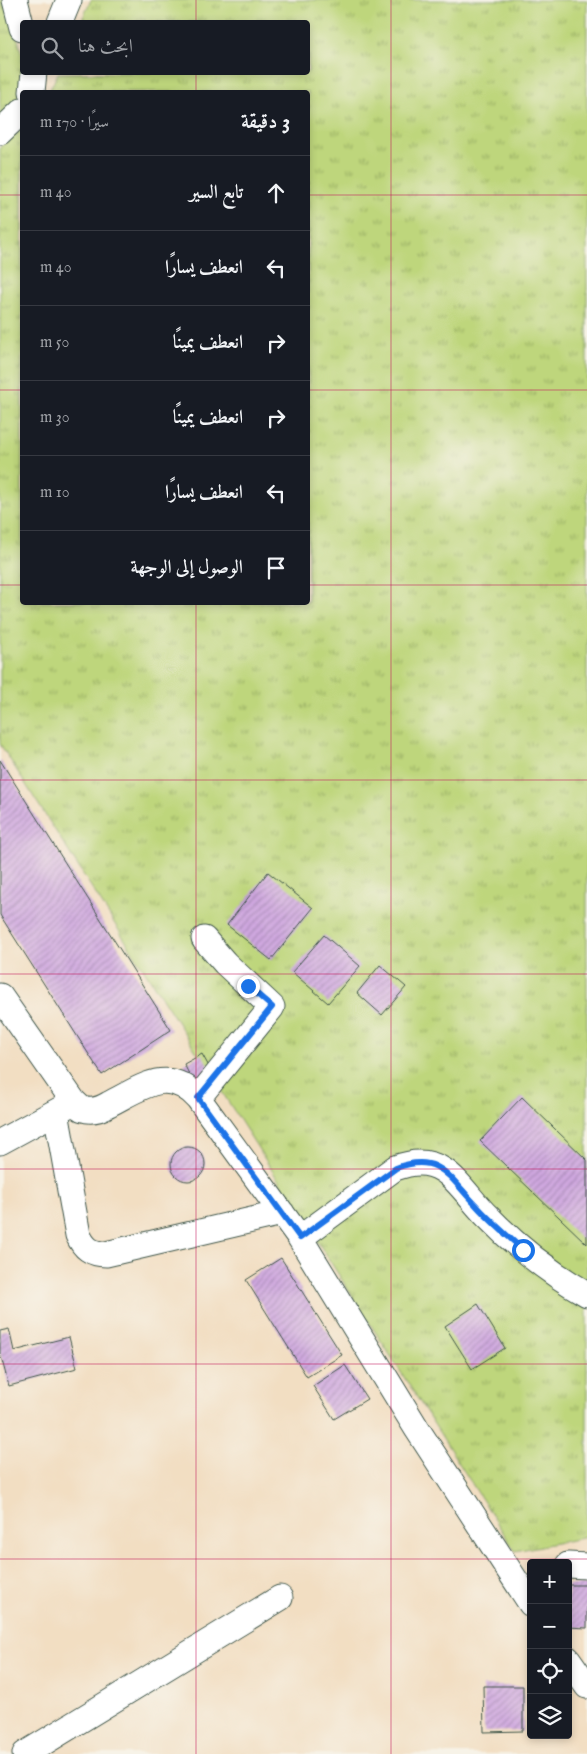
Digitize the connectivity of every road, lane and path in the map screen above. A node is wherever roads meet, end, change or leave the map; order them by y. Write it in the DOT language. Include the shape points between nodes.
graph roads {
  1 [pos="15,0"];
  2 [pos="69,0"];
  3 [pos="20,20"];
  4 [pos="61,20"];
  5 [pos="20,114"];
  6 [pos="0,132"];
  7 [pos="204,939"];
  8 [pos="0,996"];
  9 [pos="198,1098"];
  10 [pos="65,1107"];
  11 [pos="0,1142"];
  12 [pos="282,1213"];
  13 [pos="300,1238"];
  14 [pos="587,1294"];
  15 [pos="572,1565"];
  16 [pos="587,1566"];
  17 [pos="280,1598"];
  18 [pos="527,1598"];
  19 [pos="572,1665"];
  20 [pos="587,1686"];
  21 [pos="25,1754"];
  1 -- 3 [label="lane"];
  2 -- 4 [label="lane"];
  5 -- 6 [label="lane"];
  7 -- 9 [label="lane" via="272,1007"];
  8 -- 10 [label="lane"];
  9 -- 10 [label="lane" via="182,1084 162,1080 151,1082 93,1110"];
  9 -- 12 [label="lane"];
  10 -- 11 [label="lane"];
  10 -- 12 [label="lane" via="78,1235 82,1244 96,1254"];
  12 -- 13 [label="lane"];
  13 -- 14 [label="lane" via="396,1168 420,1162 444,1170 523,1250"];
  13 -- 18 [label="lane" via="417,1429"];
  15 -- 16 [label="lane"];
  17 -- 21 [label="lane"];
  19 -- 20 [label="lane"];
}
